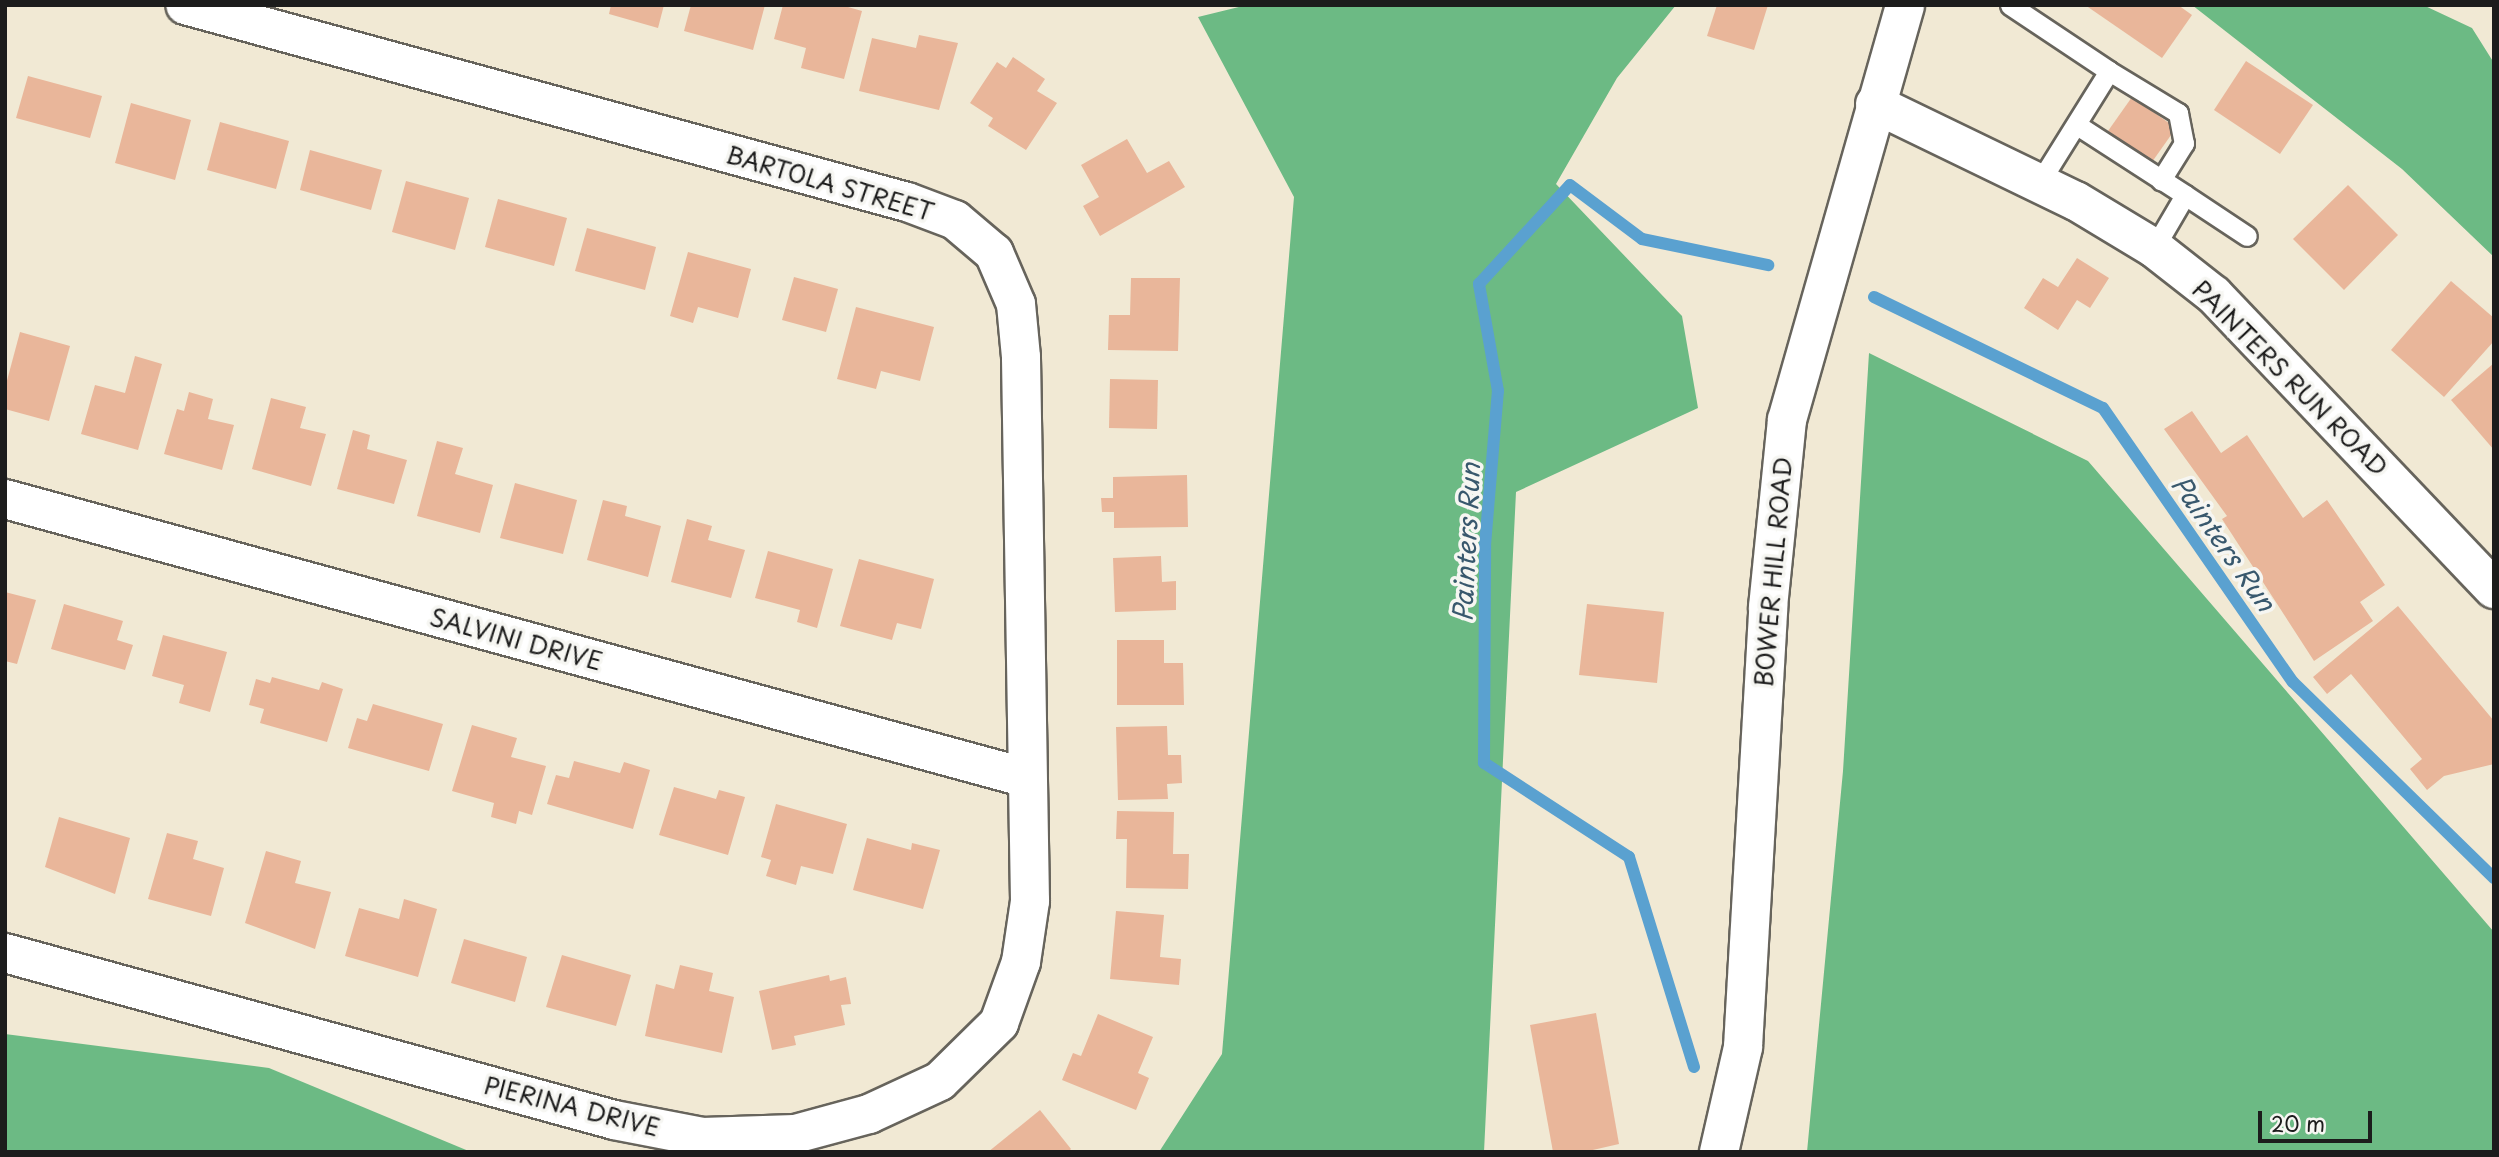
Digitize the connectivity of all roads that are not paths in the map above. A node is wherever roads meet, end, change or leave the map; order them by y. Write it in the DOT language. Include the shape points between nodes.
graph roads {
  1 [pos="185,5"];
  2 [pos="1905,5"];
  3 [pos="2010,5"];
  4 [pos="2109,71"];
  5 [pos="1875,104"];
  6 [pos="2077,125"];
  7 [pos="2161,180"];
  8 [pos="2039,183"];
  9 [pos="2185,195"];
  10 [pos="2248,236"];
  11 [pos="2154,248"];
  12 [pos="5,499"];
  13 [pos="2494,589"];
  14 [pos="1027,778"];
  15 [pos="5,953"];
  16 [pos="1719,1152"];
  1 -- 14 [label="street, BARTOLA STREET" via="907,202 955,220 994,253 1016,304 1021,356"];
  2 -- 5 [label="street, BOWER HILL ROAD"];
  3 -- 4 [label="lane"];
  4 -- 6 [label="lane"];
  4 -- 7 [label="lane" via="2178,113 2184,143"];
  5 -- 8 [label="street, PAINTERS RUN ROAD"];
  5 -- 16 [label="street, BOWER HILL ROAD" via="1787,420 1768,607 1743,1047"];
  6 -- 7 [label="lane"];
  6 -- 8 [label="lane"];
  7 -- 9 [label="lane"];
  8 -- 11 [label="street, PAINTERS RUN ROAD"];
  9 -- 10 [label="lane"];
  9 -- 11 [label="lane"];
  11 -- 13 [label="street, PAINTERS RUN ROAD" via="2214,295"];
  12 -- 14 [label="street, SALVINI DRIVE"];
  14 -- 15 [label="street, PIERINA DRIVE" via="1030,901 1021,962 999,1023 940,1081 869,1114 795,1134 702,1137 614,1120"];
}
